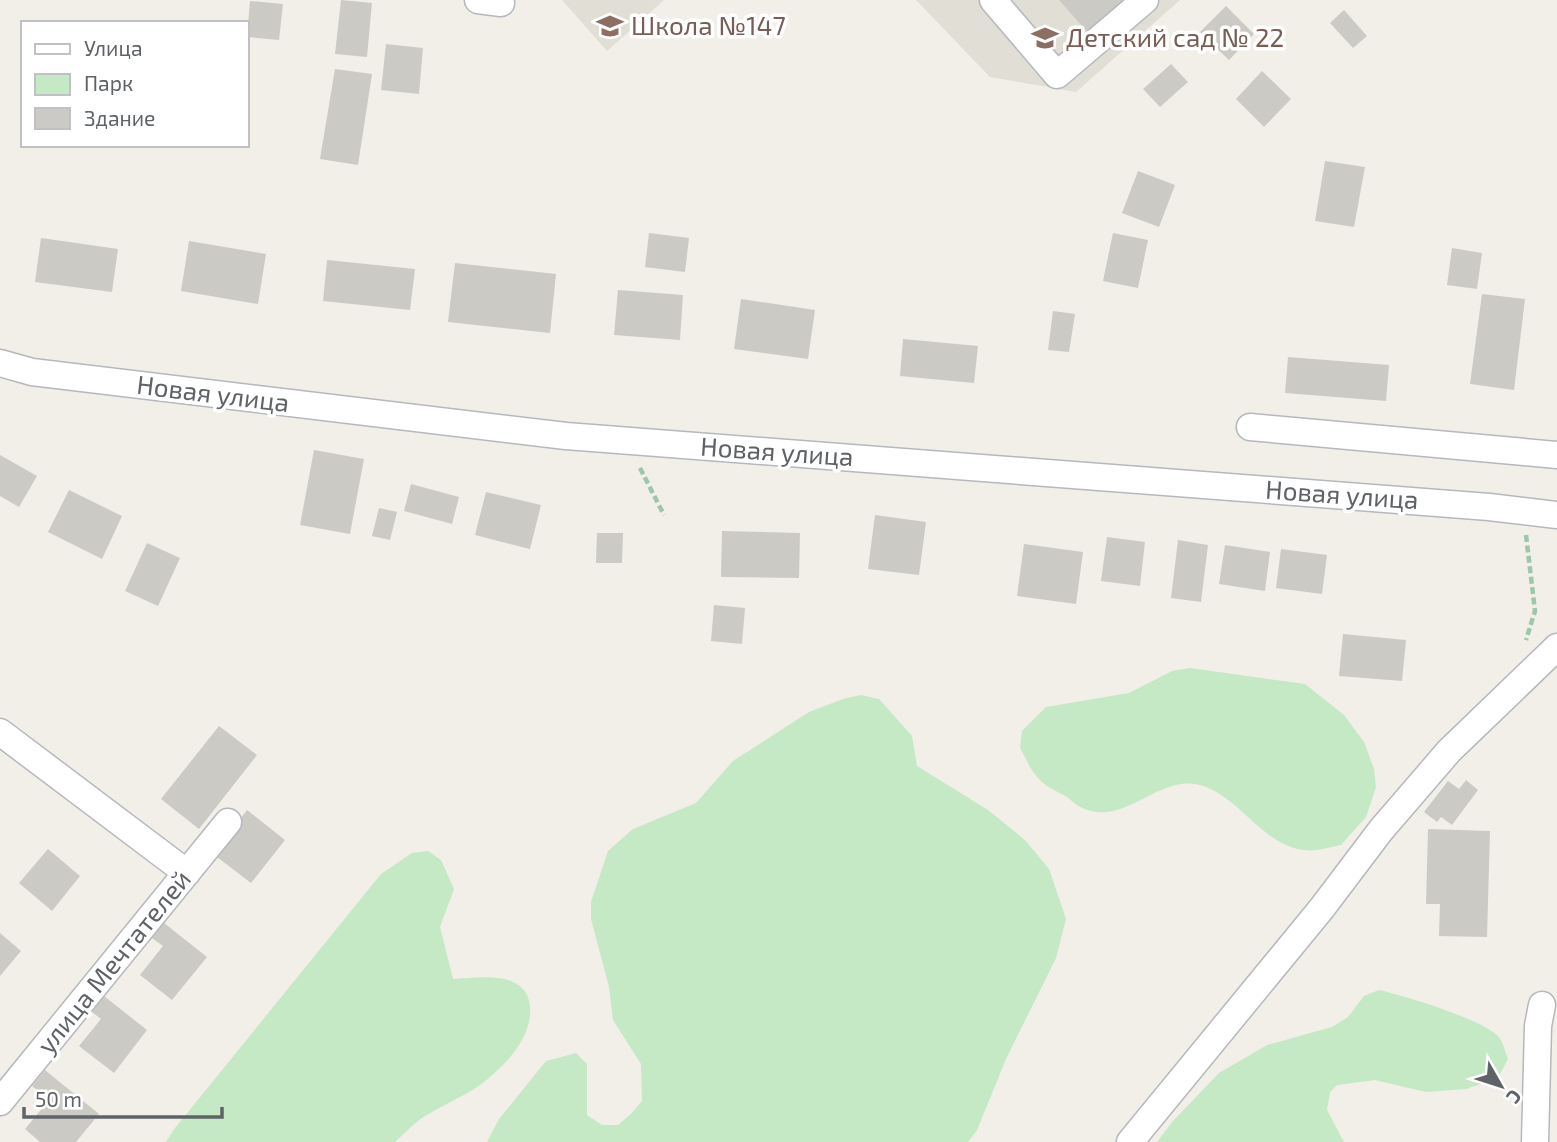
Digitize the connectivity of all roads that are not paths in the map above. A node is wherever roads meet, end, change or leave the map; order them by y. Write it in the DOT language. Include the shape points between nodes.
graph roads {
  1 [pos="993,0"];
  2 [pos="1145,0"];
  3 [pos="0,363"];
  4 [pos="1250,427"];
  5 [pos="1557,455"];
  6 [pos="1557,515"];
  7 [pos="1557,647"];
  8 [pos="0,732"];
  9 [pos="228,822"];
  10 [pos="187,873"];
  11 [pos="1542,1005"];
  12 [pos="0,1102"];
  13 [pos="1130,1142"];
  14 [pos="1535,1142"];
  1 -- 2 [label="street" via="1057,75"];
  3 -- 6 [label="street, Новая улица" via="45,373 552,434"];
  4 -- 5 [label="street"];
  7 -- 13 [label="street" via="1449,751"];
  8 -- 10 [label="street"];
  9 -- 10 [label="street, улица Мечтателей"];
  10 -- 12 [label="street, улица Мечтателей"];
  11 -- 14 [label="street"];
}
